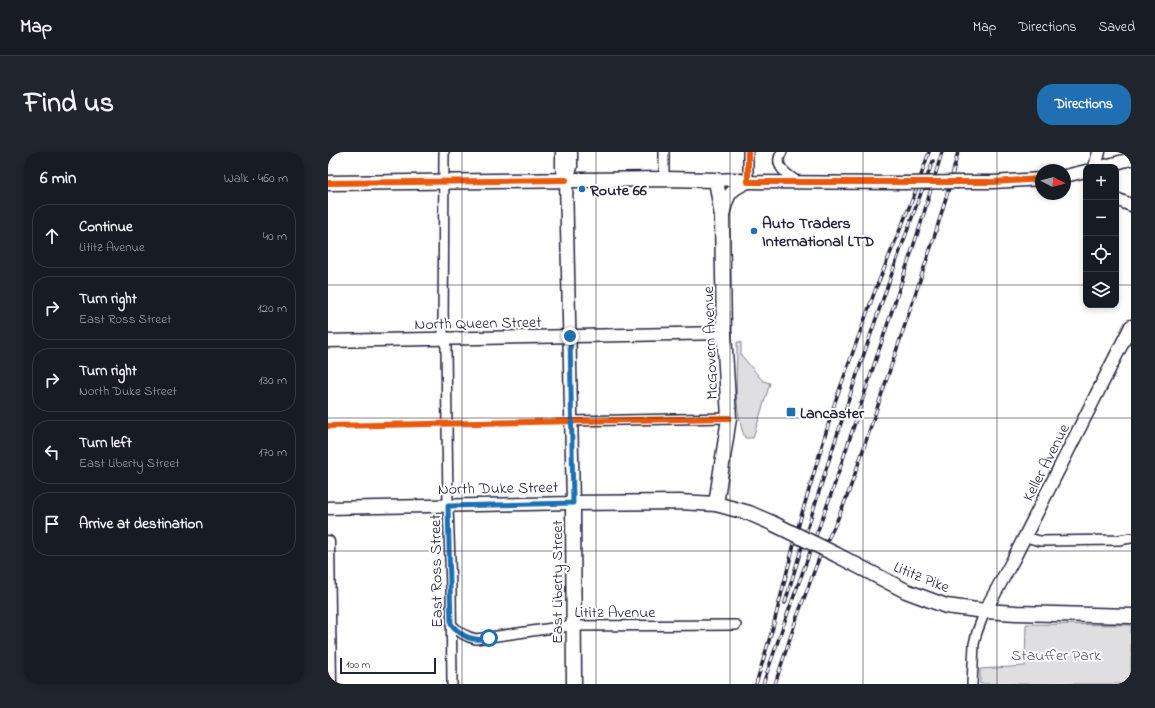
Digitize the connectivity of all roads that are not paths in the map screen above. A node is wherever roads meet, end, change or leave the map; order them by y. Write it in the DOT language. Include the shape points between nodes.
graph roads {
  1 [pos="444,152"];
  2 [pos="562,152"];
  3 [pos="571,152"];
  4 [pos="664,152"];
  5 [pos="748,152"];
  6 [pos="782,152"];
  7 [pos="1099,152"];
  8 [pos="1131,159"];
  9 [pos="1096,164"];
  10 [pos="1112,164"];
  11 [pos="1083,172"];
  12 [pos="1071,175"];
  13 [pos="664,179"];
  14 [pos="1035,179"];
  15 [pos="566,180"];
  16 [pos="716,180"];
  17 [pos="443,182"];
  18 [pos="748,182"];
  19 [pos="798,182"];
  20 [pos="328,183"];
  21 [pos="1118,200"];
  22 [pos="1131,205"];
  23 [pos="722,216"];
  24 [pos="1131,326"];
  25 [pos="724,333"];
  26 [pos="570,336"];
  27 [pos="443,339"];
  28 [pos="328,341"];
  29 [pos="729,418"];
  30 [pos="571,420"];
  31 [pos="573,503"];
  32 [pos="716,504"];
  33 [pos="448,506"];
  34 [pos="328,508"];
  35 [pos="1025,537"];
  36 [pos="1131,538"];
  37 [pos="328,542"];
  38 [pos="985,611"];
  39 [pos="1131,616"];
  40 [pos="451,624"];
  41 [pos="736,625"];
  42 [pos="573,626"];
  43 [pos="330,684"];
  44 [pos="452,684"];
  45 [pos="574,684"];
  46 [pos="972,684"];
  1 -- 17 [label="street, East Ross Street"];
  2 -- 15 [label="main road" via="562,167"];
  3 -- 15 [label="main road" via="571,167"];
  4 -- 13 [label="street"];
  5 -- 18 [label="street"];
  6 -- 19 [label="street" via="779,162 782,170"];
  7 -- 9 [label="main road"];
  8 -- 10 [label="main road"];
  11 -- 12 [label="main road"];
  13 -- 15 [label="highway"];
  13 -- 16 [label="highway"];
  14 -- 19 [label="main road, bridge" via="904,183"];
  15 -- 17 [label="highway"];
  15 -- 26 [label="main road, East Liberty Street"];
  16 -- 18 [label="main road" via="736,179"];
  16 -- 23 [label="highway, McGovern Avenue"];
  17 -- 20 [label="highway"];
  17 -- 27 [label="street, East Ross Street"];
  18 -- 19 [label="main road"];
  18 -- 23 [label="main road" via="731,192"];
  21 -- 22 [label="main road"];
  23 -- 25 [label="highway, McGovern Avenue"];
  24 -- 35 [label="main road, Keller Avenue"];
  25 -- 26 [label="main road, North Queen Street"];
  25 -- 29 [label="highway, McGovern Avenue"];
  26 -- 27 [label="main road, North Queen Street"];
  26 -- 30 [label="main road, East Liberty Street"];
  27 -- 28 [label="main road, North Queen Street"];
  27 -- 33 [label="street, East Ross Street" via="446,347"];
  29 -- 30 [label="street"];
  29 -- 32 [label="highway, McGovern Avenue"];
  30 -- 31 [label="main road, East Liberty Street"];
  31 -- 32 [label="highway, North Duke Street"];
  31 -- 33 [label="main road, North Duke Street"];
  31 -- 42 [label="highway, East Liberty Street"];
  32 -- 38 [label="highway, Lititz Pike, bridge" via="750,512 772,522 906,591 946,606"];
  33 -- 34 [label="main road, North Duke Street"];
  33 -- 40 [label="street, East Ross Street"];
  35 -- 36 [label="street" via="1040,541"];
  35 -- 38 [label="main road, Keller Avenue"];
  37 -- 43 [label="main road"];
  38 -- 39 [label="highway, Lititz Pike"];
  38 -- 46 [label="street" via="974,644"];
  40 -- 42 [label="street, Lititz Avenue" via="458,631 476,639"];
  40 -- 44 [label="street, East Ross Street"];
  41 -- 42 [label="street, Lititz Avenue"];
  42 -- 45 [label="highway, East Liberty Street"];
}
